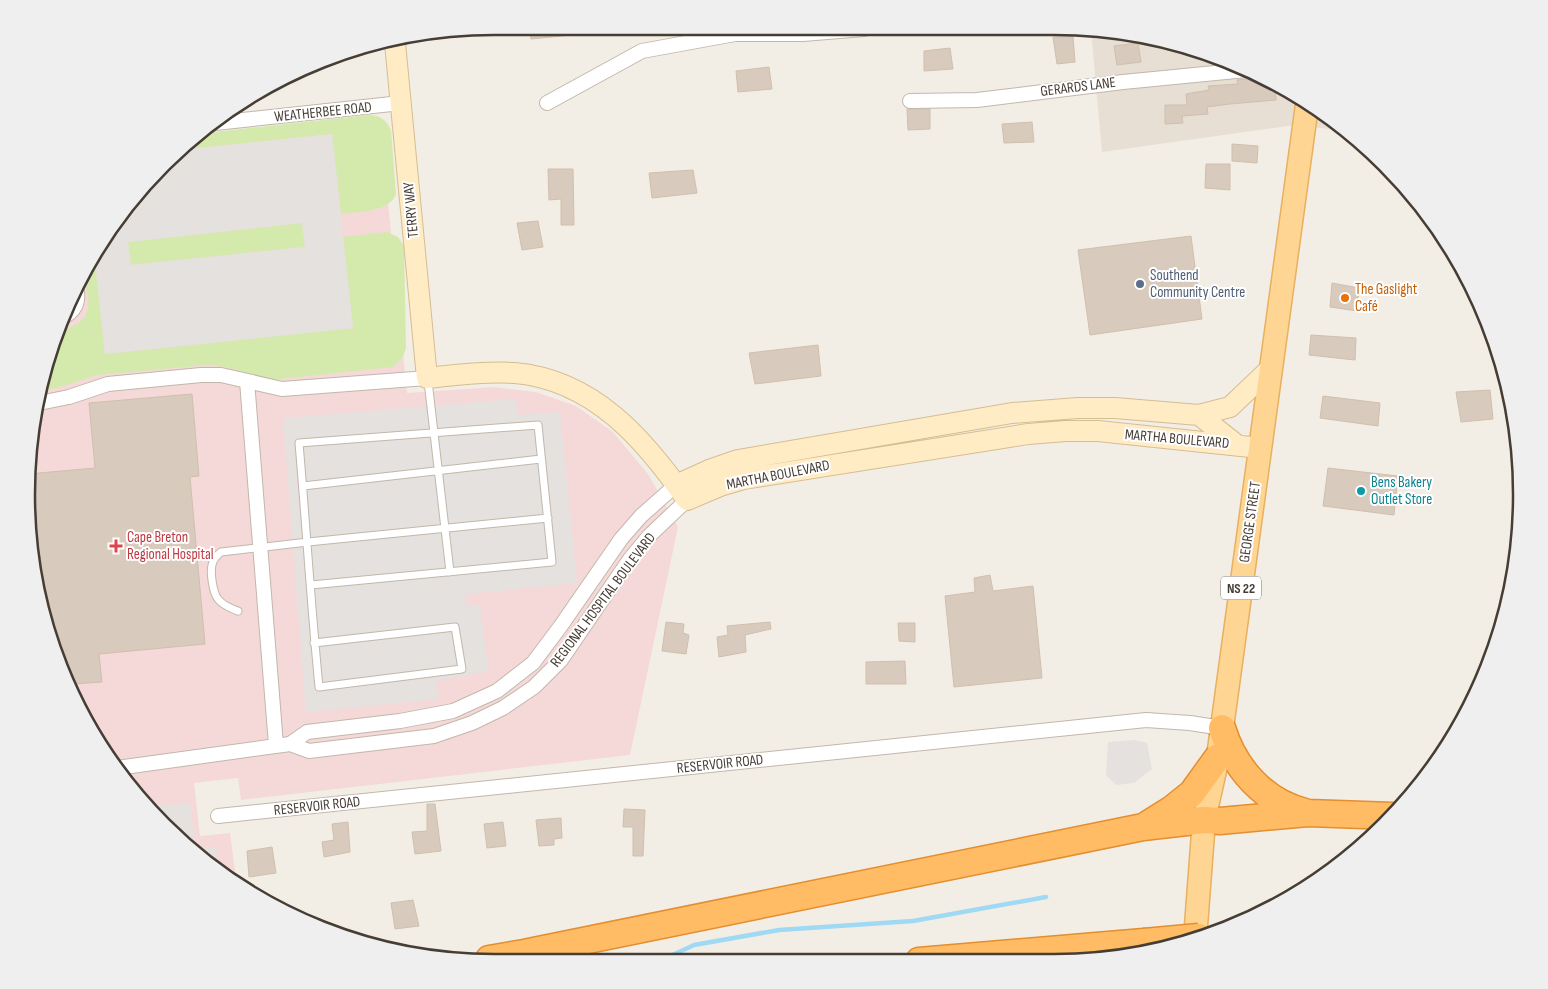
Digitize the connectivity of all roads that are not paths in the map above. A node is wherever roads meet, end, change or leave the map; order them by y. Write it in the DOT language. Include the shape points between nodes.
graph roads {
  1 [pos="729,35"];
  2 [pos="395,46"];
  3 [pos="1232,71"];
  4 [pos="910,101"];
  5 [pos="400,103"];
  6 [pos="547,103"];
  7 [pos="1306,110"];
  8 [pos="226,122"];
  9 [pos="80,294"];
  10 [pos="71,317"];
  11 [pos="1271,368"];
  12 [pos="427,378"];
  13 [pos="247,382"];
  14 [pos="45,402"];
  15 [pos="1199,415"];
  16 [pos="434,433"];
  17 [pos="1236,445"];
  18 [pos="1260,448"];
  19 [pos="860,450"];
  20 [pos="541,459"];
  21 [pos="438,471"];
  22 [pos="303,486"];
  23 [pos="681,493"];
  24 [pos="548,518"];
  25 [pos="445,528"];
  26 [pos="308,542"];
  27 [pos="260,548"];
  28 [pos="450,572"];
  29 [pos="310,585"];
  30 [pos="238,610"];
  31 [pos="314,643"];
  32 [pos="1222,728"];
  33 [pos="283,744"];
  34 [pos="1218,757"];
  35 [pos="125,767"];
  36 [pos="1308,813"];
  37 [pos="218,816"];
  38 [pos="1381,816"];
  39 [pos="1204,820"];
  40 [pos="1143,826"];
  41 [pos="1196,931"];
  42 [pos="1160,941"];
  43 [pos="516,954"];
  44 [pos="1002,954"];
  1 -- 6 [label="street" via="642,50"];
  2 -- 5 [label="street, TERRY WAY"];
  3 -- 4 [label="street, GERARDS LANE" via="977,100"];
  5 -- 8 [label="street, WEATHERBEE ROAD"];
  5 -- 12 [label="street, TERRY WAY"];
  7 -- 11 [label="main road, GEORGE STREET / NS 22"];
  9 -- 10 [label="lane" via="78,309"];
  11 -- 15 [label="street" via="1230,407"];
  11 -- 18 [label="main road, GEORGE STREET / NS 22"];
  12 -- 13 [label="street" via="282,389"];
  12 -- 16 [label="lane"];
  12 -- 23 [label="street" via="515,373 542,378 575,390 623,423 647,448"];
  13 -- 14 [label="street" via="211,374 117,382"];
  13 -- 27 [label="street"];
  15 -- 17 [label="street, MARTHA BOULEVARD"];
  15 -- 19 [label="street, MARTHA BOULEVARD" via="1115,408 1012,413"];
  16 -- 20 [label="lane" via="538,425"];
  16 -- 21 [label="lane"];
  16 -- 22 [label="lane" via="299,443"];
  17 -- 18 [label="street"];
  17 -- 19 [label="street, MARTHA BOULEVARD" via="1066,430"];
  18 -- 32 [label="main road, GEORGE STREET / NS 22"];
  19 -- 23 [label="street, MARTHA BOULEVARD" via="738,460 708,470"];
  20 -- 21 [label="lane"];
  20 -- 24 [label="lane"];
  21 -- 22 [label="lane"];
  21 -- 25 [label="lane"];
  22 -- 26 [label="lane"];
  23 -- 33 [label="street, REGIONAL HOSPITAL BOULEVARD" via="641,516 532,663 497,691 452,711 307,732"];
  23 -- 33 [label="street, REGIONAL HOSPITAL BOULEVARD" via="630,559 561,660 534,687 502,708 434,736 309,751"];
  24 -- 25 [label="lane"];
  24 -- 28 [label="lane" via="552,562"];
  25 -- 26 [label="lane"];
  25 -- 28 [label="lane"];
  26 -- 27 [label="lane"];
  26 -- 29 [label="lane"];
  27 -- 30 [label="lane" via="221,552 211,565 214,593 227,606"];
  27 -- 33 [label="street"];
  28 -- 29 [label="lane"];
  29 -- 31 [label="lane"];
  31 -- 31 [label="lane" via="319,687 462,669 455,627"];
  32 -- 34 [label="main road, GEORGE STREET / NS 22"];
  32 -- 36 [label="highway" via="1240,767 1257,787 1288,807"];
  32 -- 37 [label="street, RESERVOIR ROAD" via="1146,720"];
  33 -- 35 [label="street, REGIONAL HOSPITAL BOULEVARD"];
  34 -- 39 [label="main road, GEORGE STREET / NS 22"];
  34 -- 40 [label="highway" via="1192,793"];
  36 -- 38 [label="highway"];
  36 -- 39 [label="highway"];
  39 -- 40 [label="highway"];
  39 -- 41 [label="main road, GEORGE STREET / NS 22"];
  40 -- 43 [label="highway"];
  42 -- 44 [label="highway, bridge"];
}
